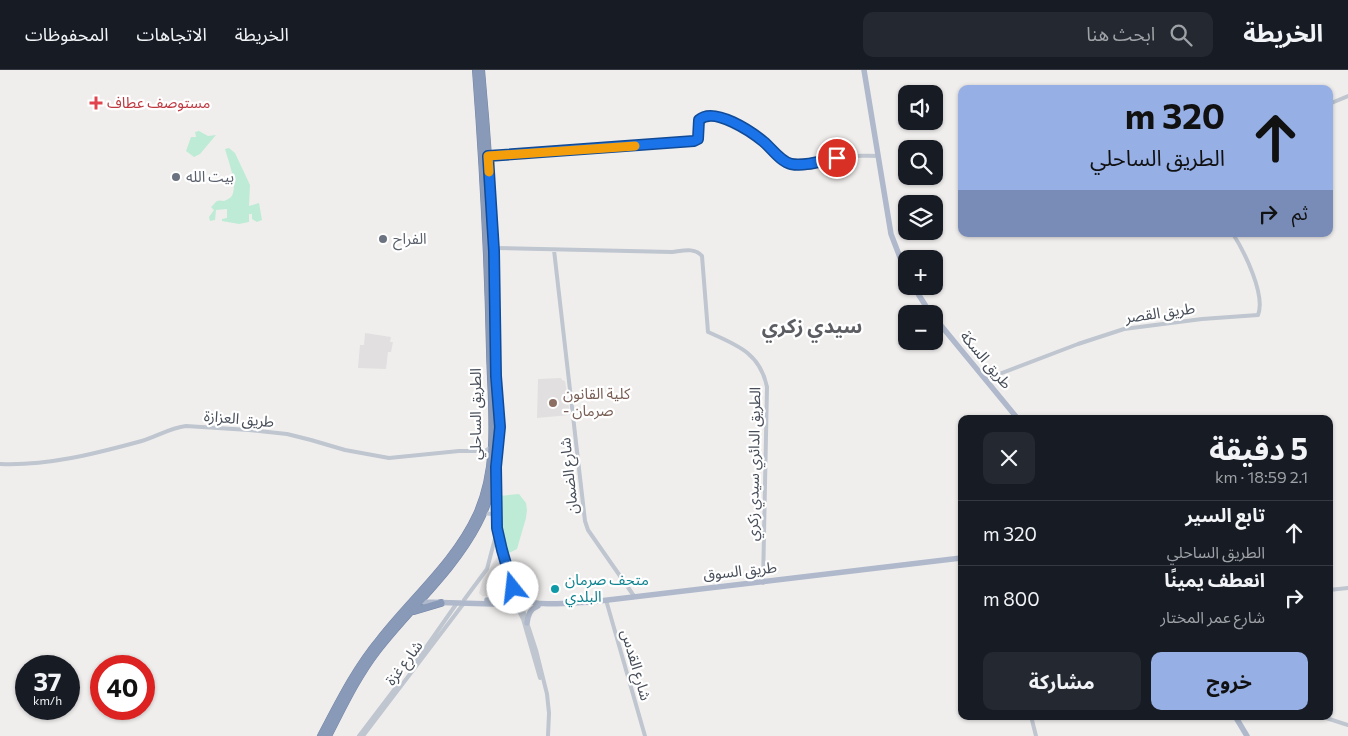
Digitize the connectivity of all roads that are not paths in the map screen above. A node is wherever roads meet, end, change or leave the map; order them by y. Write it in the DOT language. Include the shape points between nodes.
graph roads {
  1 [pos="476,70"];
  2 [pos="482,70"];
  3 [pos="864,70"];
  4 [pos="1348,96"];
  5 [pos="1333,102"];
  6 [pos="488,156"];
  7 [pos="878,156"];
  8 [pos="1234,237"];
  9 [pos="494,248"];
  10 [pos="554,250"];
  11 [pos="898,252"];
  12 [pos="493,315"];
  13 [pos="943,328"];
  14 [pos="986,379"];
  15 [pos="1015,415"];
  16 [pos="493,446"];
  17 [pos="478,452"];
  18 [pos="0,464"];
  19 [pos="493,466"];
  20 [pos="484,513"];
  21 [pos="497,528"];
  22 [pos="958,559"];
  23 [pos="763,582"];
  24 [pos="432,587"];
  25 [pos="1348,588"];
  26 [pos="629,590"];
  27 [pos="1333,590"];
  28 [pos="634,596"];
  29 [pos="626,597"];
  30 [pos="421,599"];
  31 [pos="439,601"];
  32 [pos="461,601"];
  33 [pos="606,601"];
  34 [pos="517,604"];
  35 [pos="538,606"];
  36 [pos="411,612"];
  37 [pos="528,623"];
  38 [pos="383,640"];
  39 [pos="1032,720"];
  40 [pos="1237,720"];
  41 [pos="1332,720"];
  42 [pos="1348,725"];
  43 [pos="321,736"];
  44 [pos="328,736"];
  45 [pos="359,736"];
  46 [pos="363,736"];
  47 [pos="546,736"];
  48 [pos="645,736"];
  49 [pos="1036,736"];
  50 [pos="1247,736"];
  1 -- 12 [label="highway, الطريق الساحلي"];
  2 -- 6 [label="highway, الطريق الساحلي"];
  3 -- 7 [label="main road"];
  4 -- 5 [label="street"];
  6 -- 7 [label="street" via="694,141 698,139 699,120 708,117 726,119 739,126 790,164 850,156"];
  6 -- 9 [label="highway, الطريق الساحلي"];
  7 -- 11 [label="main road" via="891,234"];
  8 -- 14 [label="street, طريق القصر" via="1250,264 1259,302 1258,315 1124,328"];
  9 -- 10 [label="street, الطريق الدائري سيدي زكري"];
  9 -- 12 [label="highway, الطريق الساحلي"];
  10 -- 23 [label="street, الطريق الدائري سيدي زكري" via="693,250 702,256 708,332 752,356 763,372 767,387"];
  10 -- 26 [label="street, شارع الضمان" via="585,521"];
  12 -- 16 [label="highway, الطريق الساحلي"];
  12 -- 19 [label="highway, الطريق الساحلي" via="500,427"];
  13 -- 14 [label="main road, طريق السكة"];
  14 -- 15 [label="main road, طريق السكة"];
  16 -- 17 [label="street, طريق العزازة"];
  16 -- 19 [label="highway, الطريق الساحلي"];
  17 -- 18 [label="street, طريق العزازة" via="384,458 287,434 186,426 140,442 64,459"];
  17 -- 19 [label="street" via="486,455"];
  19 -- 20 [label="highway, الطريق الساحلي" via="493,485"];
  19 -- 21 [label="street"];
  19 -- 30 [label="highway, الطريق الساحلي" via="471,525"];
  20 -- 21 [label="street" via="492,514"];
  20 -- 24 [label="highway, الطريق الساحلي" via="461,552"];
  21 -- 32 [label="street" via="487,568"];
  21 -- 34 [label="street"];
  22 -- 23 [label="main road, طريق السوق"];
  23 -- 28 [label="main road, طريق السوق"];
  23 -- 33 [label="main road, طريق السوق"];
  24 -- 30 [label="highway, الطريق الساحلي"];
  24 -- 31 [label="highway" via="433,595"];
  25 -- 27 [label="street"];
  26 -- 28 [label="street, شارع الضمان"];
  26 -- 29 [label="street"];
  28 -- 29 [label="main road, طريق السوق"];
  29 -- 33 [label="main road, طريق السوق"];
  30 -- 31 [label="main road, طريق السوق"];
  30 -- 36 [label="highway, الطريق الساحلي"];
  30 -- 38 [label="highway, الطريق الساحلي"];
  31 -- 32 [label="main road, طريق السوق"];
  31 -- 36 [label="highway"];
  32 -- 34 [label="main road, طريق السوق"];
  32 -- 45 [label="street, شارع غزة"];
  32 -- 46 [label="street, شارع غزة"];
  33 -- 34 [label="main road, طريق السوق"];
  33 -- 35 [label="main road, طريق السوق"];
  33 -- 48 [label="street, شارع القدس"];
  34 -- 35 [label="main road, طريق السوق"];
  34 -- 37 [label="street"];
  34 -- 47 [label="street" via="544,692"];
  35 -- 37 [label="main road" via="531,610"];
  36 -- 38 [label="highway, الطريق الساحلي"];
  37 -- 47 [label="street" via="547,694"];
  38 -- 43 [label="highway, الطريق الساحلي" via="363,660"];
  38 -- 44 [label="highway, الطريق الساحلي" via="357,680"];
  39 -- 49 [label="street"];
  40 -- 50 [label="main road"];
  41 -- 42 [label="street"];
}
